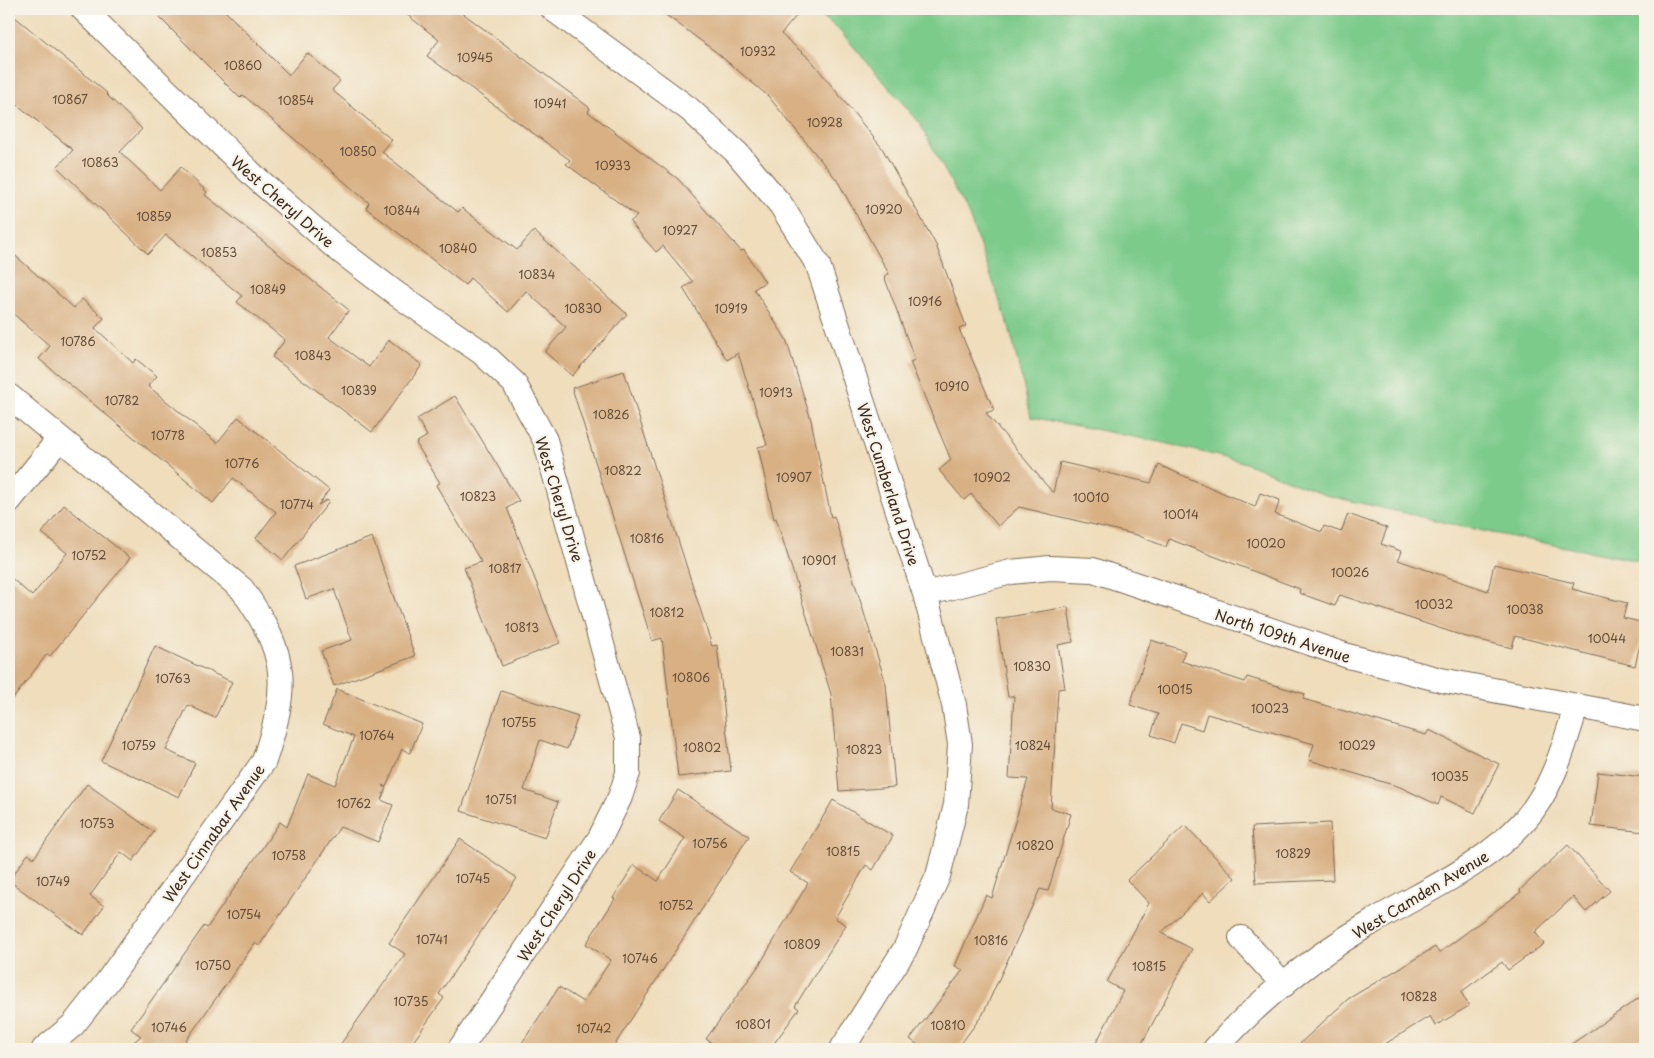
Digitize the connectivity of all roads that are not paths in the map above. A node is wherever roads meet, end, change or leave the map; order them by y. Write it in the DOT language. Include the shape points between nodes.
graph roads {
  1 [pos="83,9"];
  2 [pos="553,9"];
  3 [pos="9,396"];
  4 [pos="59,439"];
  5 [pos="9,501"];
  6 [pos="925,594"];
  7 [pos="1576,706"];
  8 [pos="1645,719"];
  9 [pos="1241,938"];
  10 [pos="1284,985"];
  11 [pos="44,1049"];
  12 [pos="460,1049"];
  13 [pos="842,1049"];
  14 [pos="1215,1049"];
  1 -- 12 [label="street, West Cheryl Drive" via="255,177 335,247 481,352 514,383 544,440 628,738 628,773 600,838"];
  2 -- 6 [label="street, West Cumberland Drive" via="689,109 737,153 782,205 818,265"];
  3 -- 4 [label="street, West Cinnabar Avenue"];
  4 -- 5 [label="street"];
  4 -- 11 [label="street, West Cinnabar Avenue" via="242,589 260,615 277,650 282,686 276,724 264,761 107,982 73,1026"];
  6 -- 7 [label="street, North 109th Avenue" via="1011,572 1050,568 1093,570 1348,656 1441,680"];
  6 -- 13 [label="street, West Cumberland Drive" via="954,705 960,744 956,805 938,876 905,950"];
  7 -- 8 [label="street, North 109th Avenue"];
  7 -- 10 [label="street, West Camden Avenue" via="1552,778 1526,819 1493,850 1456,875 1332,946"];
  9 -- 10 [label="street"];
  10 -- 14 [label="street, West Camden Avenue" via="1236,1026"];
}
